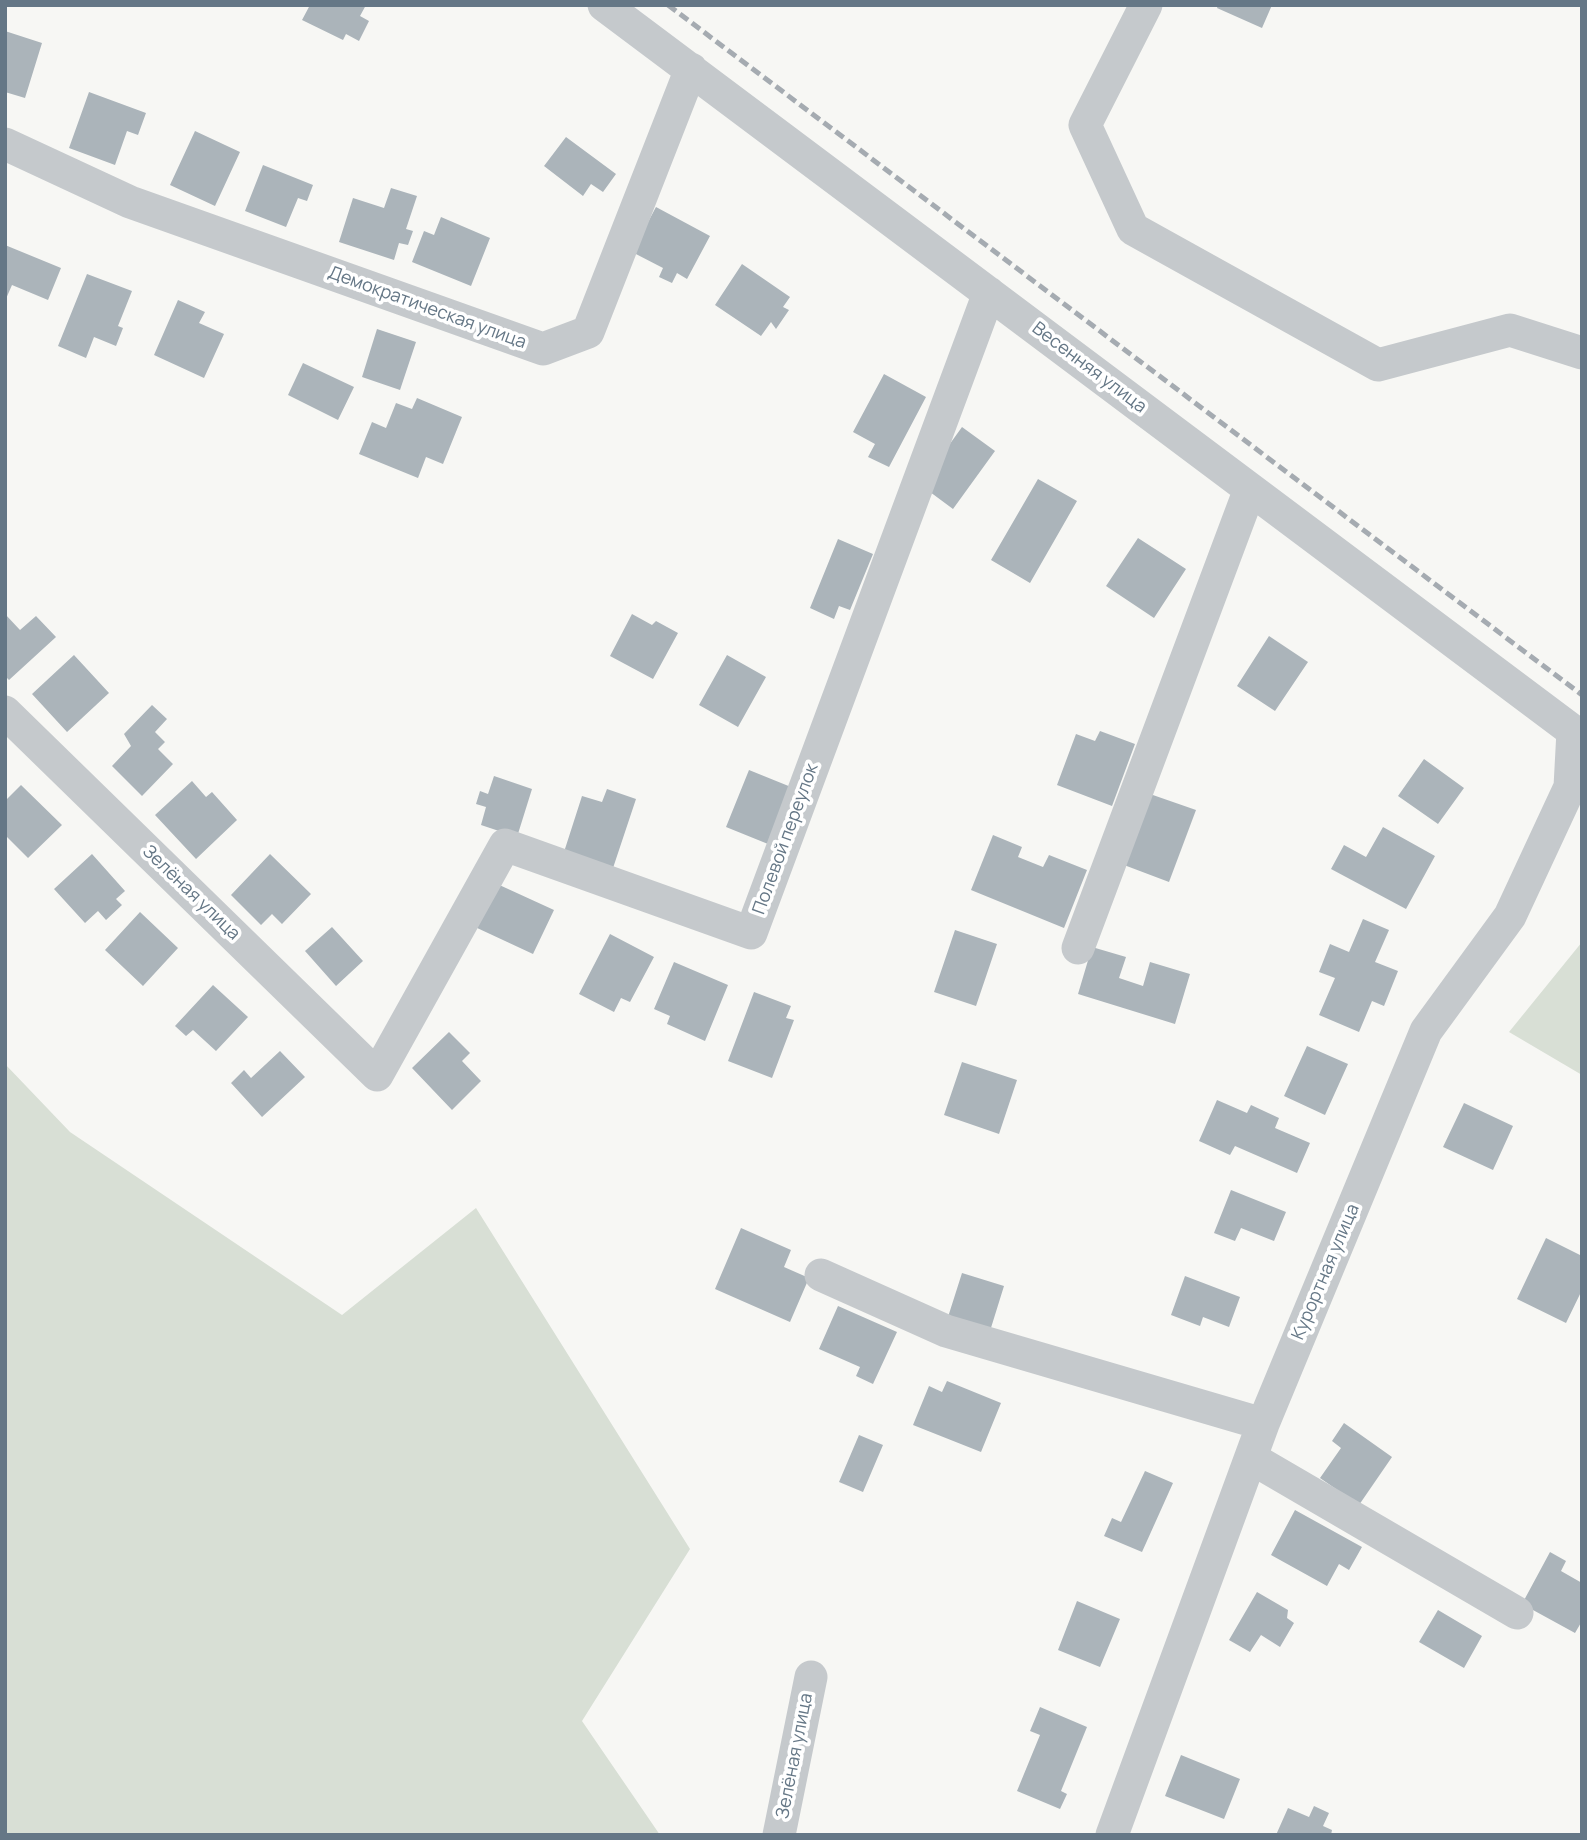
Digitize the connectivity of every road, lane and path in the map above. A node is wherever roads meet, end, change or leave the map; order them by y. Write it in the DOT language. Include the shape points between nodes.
graph roads {
  1 [pos="604,5"];
  2 [pos="1146,5"];
  3 [pos="691,69"];
  4 [pos="5,144"];
  5 [pos="989,293"];
  6 [pos="1582,353"];
  7 [pos="1250,489"];
  8 [pos="5,712"];
  9 [pos="1573,731"];
  10 [pos="1077,948"];
  11 [pos="377,1075"];
  12 [pos="821,1275"];
  13 [pos="1263,1424"];
  14 [pos="1251,1458"];
  15 [pos="1517,1613"];
  16 [pos="811,1677"];
  17 [pos="779,1835"];
  18 [pos="1112,1835"];
  1 -- 3 [label="street, Весенняя улица"];
  2 -- 6 [label="street" via="1085,125 1133,229 1378,365 1510,330"];
  3 -- 4 [label="street, Демократическая улица" via="588,332 542,349 130,202"];
  3 -- 5 [label="street, Весенняя улица"];
  5 -- 7 [label="street, Весенняя улица"];
  5 -- 11 [label="street, Полевой переулок" via="751,933 505,845"];
  7 -- 9 [label="street, Весенняя улица"];
  7 -- 10 [label="street"];
  8 -- 11 [label="street, Зелёная улица"];
  9 -- 13 [label="street, Курортная улица" via="1570,787 1510,916 1426,1031"];
  12 -- 13 [label="street" via="946,1331"];
  13 -- 14 [label="street, Курортная улица"];
  14 -- 15 [label="street"];
  14 -- 18 [label="street, Курортная улица"];
  16 -- 17 [label="street, Зелёная улица"];
}
